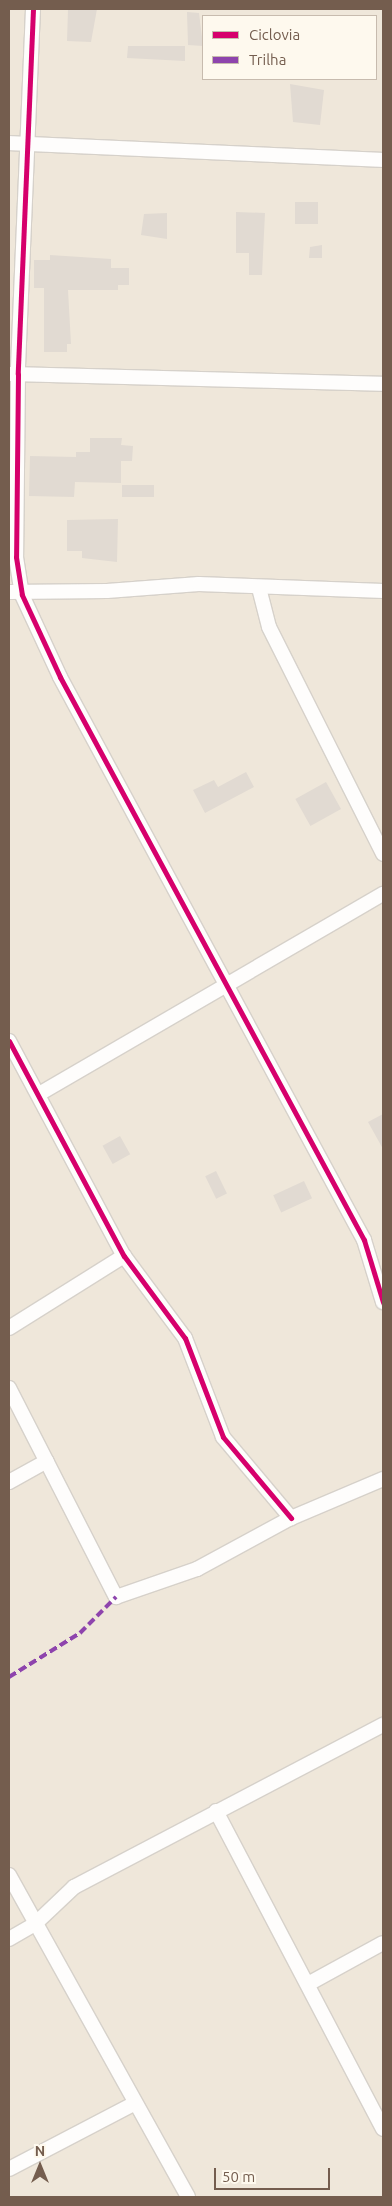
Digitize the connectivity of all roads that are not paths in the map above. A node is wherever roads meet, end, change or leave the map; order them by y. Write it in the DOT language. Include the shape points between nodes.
graph roads {
  1 [pos="33,9"];
  2 [pos="27,142"];
  3 [pos="9,143"];
  4 [pos="383,160"];
  5 [pos="14,374"];
  6 [pos="383,384"];
  7 [pos="259,588"];
  8 [pos="383,591"];
  9 [pos="15,593"];
  10 [pos="383,854"];
  11 [pos="383,894"];
  12 [pos="226,988"];
  13 [pos="9,1041"];
  14 [pos="38,1094"];
  15 [pos="124,1256"];
  16 [pos="383,1302"];
  17 [pos="9,1328"];
  18 [pos="9,1388"];
  19 [pos="47,1461"];
  20 [pos="383,1479"];
  21 [pos="9,1482"];
  22 [pos="291,1518"];
  23 [pos="383,1725"];
  24 [pos="216,1811"];
  25 [pos="9,1875"];
  26 [pos="35,1924"];
  27 [pos="9,1939"];
  28 [pos="383,1943"];
  29 [pos="308,1984"];
  30 [pos="135,2103"];
  31 [pos="383,2129"];
  32 [pos="9,2169"];
  33 [pos="188,2197"];
  1 -- 2 [label="street"];
  2 -- 3 [label="street"];
  2 -- 4 [label="street"];
  2 -- 5 [label="street"];
  5 -- 6 [label="street"];
  5 -- 9 [label="street"];
  7 -- 8 [label="street"];
  7 -- 9 [label="street" via="199,584"];
  7 -- 10 [label="street" via="269,627"];
  9 -- 12 [label="street"];
  11 -- 12 [label="street"];
  12 -- 14 [label="street"];
  12 -- 16 [label="street" via="293,1102 364,1240"];
  13 -- 14 [label="street"];
  14 -- 15 [label="street"];
  15 -- 17 [label="street"];
  15 -- 22 [label="street" via="185,1338 223,1437"];
  18 -- 19 [label="street"];
  19 -- 21 [label="street"];
  19 -- 22 [label="street" via="116,1597 197,1569"];
  20 -- 22 [label="street" via="366,1482"];
  23 -- 24 [label="street"];
  24 -- 26 [label="street" via="74,1887"];
  24 -- 29 [label="street"];
  25 -- 26 [label="street"];
  26 -- 27 [label="street"];
  26 -- 30 [label="street"];
  28 -- 29 [label="street"];
  29 -- 31 [label="street"];
  30 -- 32 [label="street"];
  30 -- 33 [label="street"];
}
